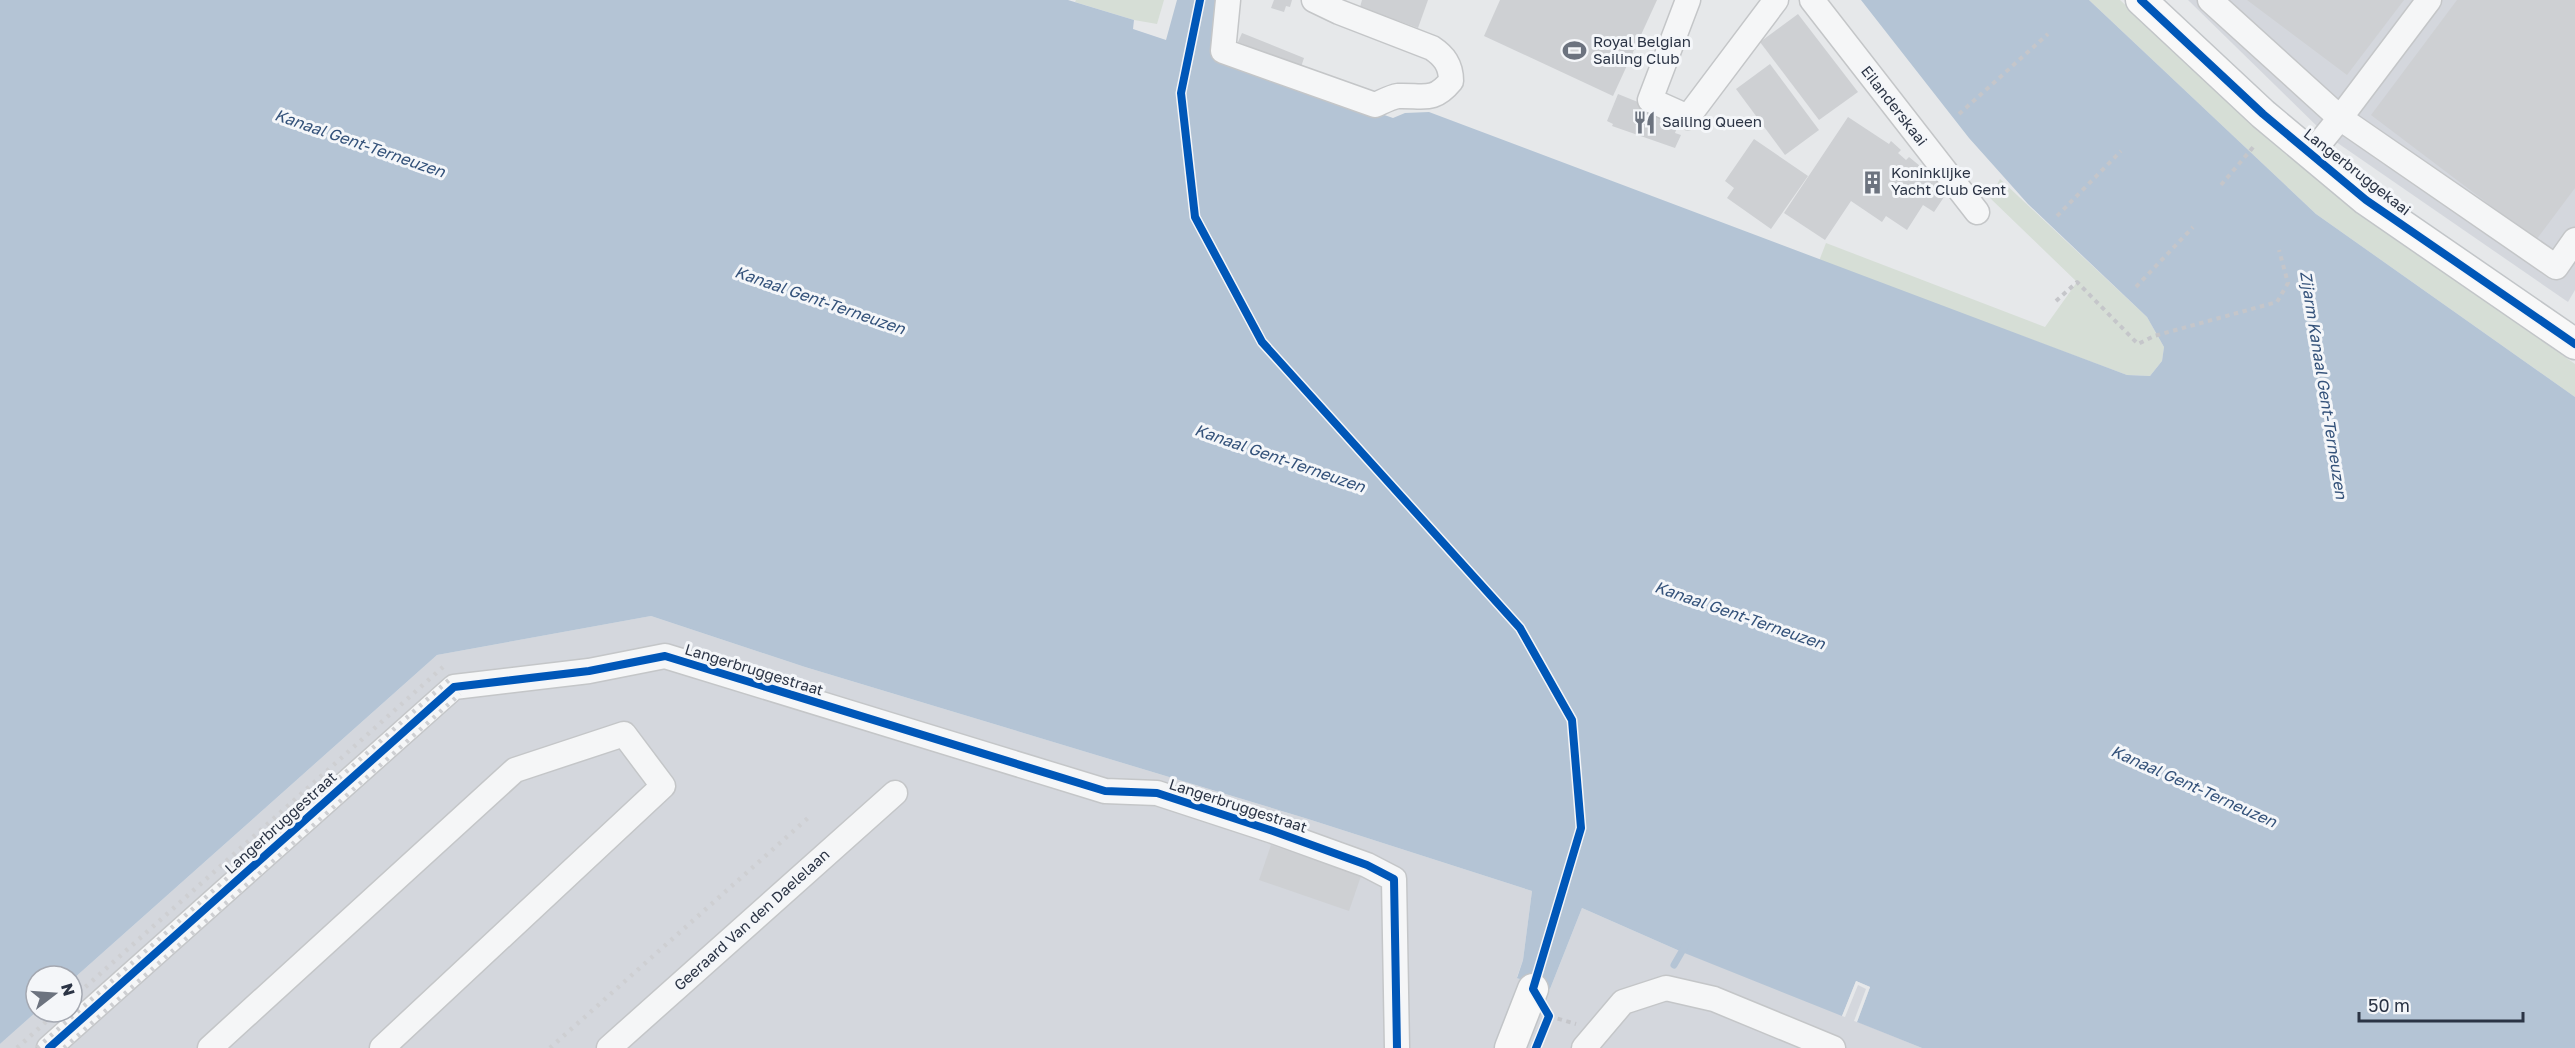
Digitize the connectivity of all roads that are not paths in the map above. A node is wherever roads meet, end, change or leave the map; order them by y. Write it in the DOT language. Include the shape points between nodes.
graph roads {
  1 [pos="1227,0"];
  2 [pos="1314,0"];
  3 [pos="1688,0"];
  4 [pos="1812,0"];
  5 [pos="2141,0"];
  6 [pos="2210,0"];
  7 [pos="2429,0"];
  8 [pos="1770,10"];
  9 [pos="2340,118"];
  10 [pos="2310,154"];
  11 [pos="1977,212"];
  12 [pos="2575,240"];
  13 [pos="2575,344"];
  14 [pos="895,793"];
  15 [pos="1533,989"];
  16 [pos="49,1048"];
  17 [pos="210,1048"];
  18 [pos="382,1048"];
  19 [pos="609,1048"];
  20 [pos="1397,1048"];
  21 [pos="1510,1048"];
  22 [pos="1584,1048"];
  23 [pos="1833,1048"];
  1 -- 2 [label="street" via="1223,51 1375,105 1396,96 1433,96 1451,81 1451,68 1432,48"];
  3 -- 8 [label="street" via="1650,100 1688,117"];
  4 -- 11 [label="street, Eilanderskaai"];
  5 -- 10 [label="main road, Langerbruggekaai"];
  6 -- 9 [label="street"];
  7 -- 9 [label="street"];
  9 -- 10 [label="street"];
  9 -- 12 [label="street" via="2556,267"];
  10 -- 13 [label="main road, Langerbruggekaai" via="2366,200"];
  14 -- 19 [label="street, Geeraard Van den Daelelaan"];
  15 -- 21 [label="main road"];
  16 -- 20 [label="street, Langerbruggestraat" via="454,687 589,671 664,656 1105,791 1157,793 1273,831 1385,874 1394,879"];
  17 -- 18 [label="street" via="515,771 624,734 663,786"];
  22 -- 23 [label="street" via="1623,1002 1666,988 1714,999"];
}
